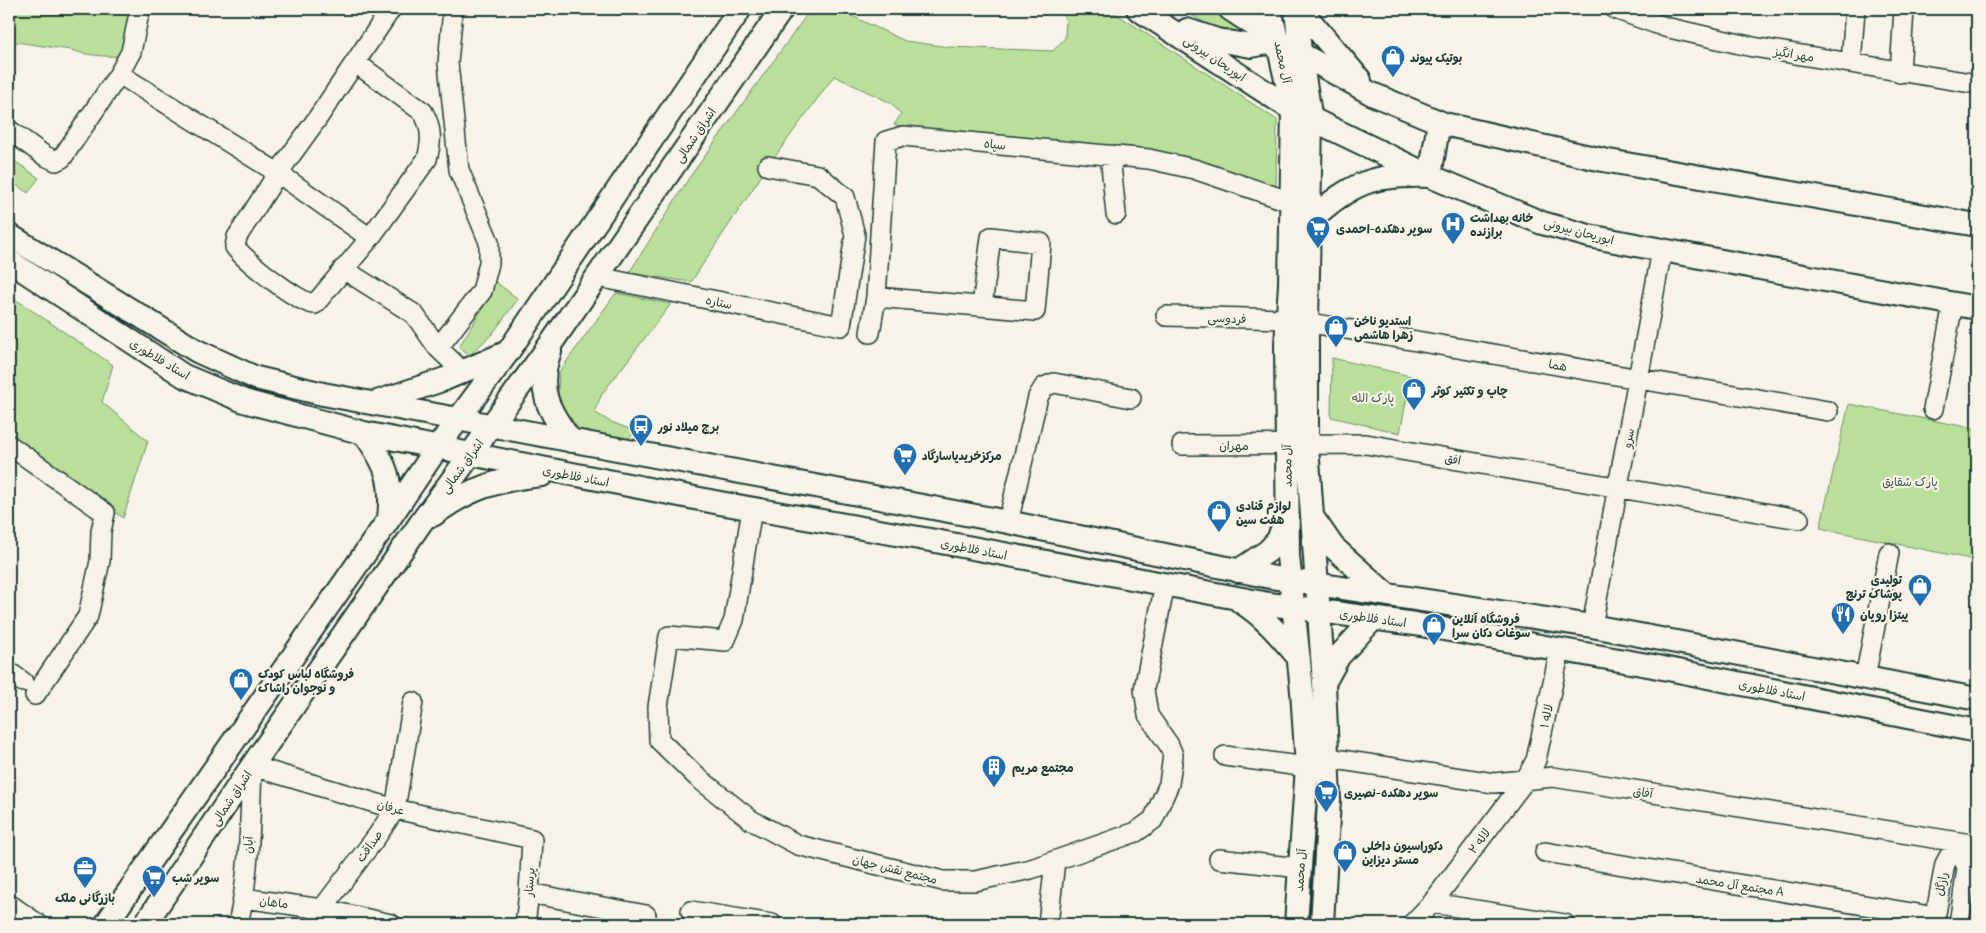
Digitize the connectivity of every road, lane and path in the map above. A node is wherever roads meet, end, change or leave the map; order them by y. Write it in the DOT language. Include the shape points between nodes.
graph roads {
  1 [pos="140,9"];
  2 [pos="391,9"];
  3 [pos="453,9"];
  4 [pos="740,9"];
  5 [pos="782,9"];
  6 [pos="1138,9"];
  7 [pos="1230,9"];
  8 [pos="1270,9"];
  9 [pos="1296,9"];
  10 [pos="1615,9"];
  11 [pos="1854,9"];
  12 [pos="1904,9"];
  13 [pos="1159,21"];
  14 [pos="1278,41"];
  15 [pos="1300,52"];
  16 [pos="356,63"];
  17 [pos="1851,63"];
  18 [pos="1900,73"];
  19 [pos="119,74"];
  20 [pos="1977,84"];
  21 [pos="1372,94"];
  22 [pos="1302,115"];
  23 [pos="1440,122"];
  24 [pos="9,130"];
  25 [pos="1110,156"];
  26 [pos="768,166"];
  27 [pos="278,174"];
  28 [pos="1430,176"];
  29 [pos="1291,202"];
  30 [pos="1116,214"];
  31 [pos="1309,221"];
  32 [pos="1977,225"];
  33 [pos="9,235"];
  34 [pos="370,238"];
  35 [pos="1662,250"];
  36 [pos="9,261"];
  37 [pos="343,269"];
  38 [pos="598,277"];
  39 [pos="876,297"];
  40 [pos="1953,304"];
  41 [pos="982,306"];
  42 [pos="1977,308"];
  43 [pos="1166,316"];
  44 [pos="1297,321"];
  45 [pos="870,333"];
  46 [pos="552,342"];
  47 [pos="438,348"];
  48 [pos="508,352"];
  49 [pos="463,372"];
  50 [pos="1639,378"];
  51 [pos="1131,398"];
  52 [pos="372,403"];
  53 [pos="1933,409"];
  54 [pos="1828,411"];
  55 [pos="457,419"];
  56 [pos="491,426"];
  57 [pos="364,433"];
  58 [pos="571,441"];
  59 [pos="9,445"];
  60 [pos="1182,445"];
  61 [pos="1297,445"];
  62 [pos="437,448"];
  63 [pos="469,455"];
  64 [pos="563,473"];
  65 [pos="1619,487"];
  66 [pos="752,509"];
  67 [pos="1287,516"];
  68 [pos="1313,518"];
  69 [pos="1799,518"];
  70 [pos="389,519"];
  71 [pos="1008,522"];
  72 [pos="420,524"];
  73 [pos="1889,553"];
  74 [pos="1238,571"];
  75 [pos="1290,580"];
  76 [pos="1164,584"];
  77 [pos="1318,584"];
  78 [pos="1387,595"];
  79 [pos="1233,597"];
  80 [pos="1294,607"];
  81 [pos="1319,611"];
  82 [pos="1374,618"];
  83 [pos="1592,626"];
  84 [pos="1560,650"];
  85 [pos="1299,658"];
  86 [pos="1865,678"];
  87 [pos="22,683"];
  88 [pos="1324,683"];
  89 [pos="1977,699"];
  90 [pos="412,702"];
  91 [pos="1977,731"];
  92 [pos="1225,756"];
  93 [pos="1328,758"];
  94 [pos="252,766"];
  95 [pos="1307,766"];
  96 [pos="1526,779"];
  97 [pos="395,809"];
  98 [pos="532,839"];
  99 [pos="1957,842"];
  100 [pos="1977,845"];
  101 [pos="1545,852"];
  102 [pos="1219,859"];
  103 [pos="1055,861"];
  104 [pos="1300,868"];
  105 [pos="529,893"];
  106 [pos="244,898"];
  107 [pos="1432,903"];
  108 [pos="9,904"];
  109 [pos="691,911"];
  110 [pos="646,915"];
  111 [pos="320,917"];
  112 [pos="1935,921"];
  113 [pos="38,924"];
  114 [pos="106,924"];
  115 [pos="145,924"];
  116 [pos="238,924"];
  117 [pos="392,924"];
  118 [pos="524,924"];
  119 [pos="772,924"];
  120 [pos="1048,924"];
  121 [pos="1296,924"];
  122 [pos="1322,924"];
  123 [pos="1412,924"];
  124 [pos="1565,924"];
  125 [pos="1959,924"];
  1 -- 19 [label="street" via="132,52"];
  2 -- 16 [label="street"];
  3 -- 47 [label="street" via="448,63 459,170 488,242 489,263 482,291"];
  4 -- 48 [label="main road"];
  5 -- 38 [label="main road, اشراق شمالی"];
  6 -- 13 [label="main road, ابوریحان بیرونی"];
  7 -- 14 [label="main road"];
  8 -- 14 [label="main road, آل محمد"];
  9 -- 14 [label="main road"];
  9 -- 15 [label="main road, آل محمد"];
  9 -- 21 [label="main road"];
  10 -- 17 [label="street, مهر انگیز" via="1665,27 1753,47"];
  11 -- 17 [label="street"];
  12 -- 18 [label="street"];
  13 -- 14 [label="main road" via="1217,40 1251,46"];
  13 -- 22 [label="main road, ابوریحان بیرونی"];
  14 -- 15 [label="main road"];
  14 -- 22 [label="main road, آل محمد"];
  15 -- 21 [label="main road"];
  15 -- 22 [label="main road, آل محمد"];
  16 -- 27 [label="street"];
  16 -- 34 [label="street" via="422,112 431,133 427,159"];
  17 -- 18 [label="street, مهر انگیز"];
  18 -- 20 [label="street, مهر انگیز"];
  19 -- 24 [label="street" via="62,158 56,161 45,156"];
  19 -- 27 [label="street"];
  21 -- 23 [label="main road"];
  22 -- 28 [label="main road, ابوریحان بیرونی"];
  22 -- 29 [label="main road, آل محمد"];
  22 -- 31 [label="main road, آل محمد"];
  23 -- 28 [label="main road"];
  23 -- 32 [label="main road" via="1603,160"];
  25 -- 29 [label="street, سپاه" via="1149,159 1194,169"];
  25 -- 30 [label="street"];
  25 -- 39 [label="street, سپاه" via="903,136 886,141"];
  26 -- 38 [label="street, ستاره" via="818,176 846,197 855,235 841,326"];
  27 -- 34 [label="street"];
  27 -- 37 [label="street" via="235,247 243,258 310,304 319,300"];
  28 -- 31 [label="main road" via="1402,175 1355,185"];
  28 -- 35 [label="main road, ابوریحان بیرونی" via="1542,223"];
  29 -- 44 [label="main road, آل محمد"];
  31 -- 44 [label="main road, آل محمد"];
  33 -- 52 [label="main road, استاد فلاطوری" via="197,351 256,378"];
  34 -- 37 [label="street"];
  35 -- 40 [label="main road, ابوریحان بیرونی"];
  35 -- 50 [label="street, سرو"];
  36 -- 57 [label="main road, استاد فلاطوری" via="184,376 244,401"];
  37 -- 47 [label="street" via="414,314"];
  38 -- 46 [label="main road, اشراق شمالی"];
  39 -- 41 [label="street"];
  39 -- 45 [label="street, سپاه"];
  40 -- 42 [label="main road, ابوریحان بیرونی"];
  40 -- 53 [label="street"];
  41 -- 41 [label="street" via="1035,311 1041,243 991,238"];
  43 -- 44 [label="street, فردوسی"];
  44 -- 50 [label="street, هما"];
  44 -- 61 [label="main road, آل محمد"];
  46 -- 56 [label="main road, اشراق شمالی"];
  46 -- 58 [label="main road" via="544,366 545,398"];
  47 -- 49 [label="street"];
  48 -- 49 [label="main road"];
  48 -- 55 [label="main road"];
  49 -- 52 [label="main road"];
  50 -- 54 [label="street, هما"];
  50 -- 65 [label="street, سرو"];
  51 -- 71 [label="street" via="1054,383 1044,387 1038,397"];
  52 -- 55 [label="main road, استاد فلاطوری"];
  55 -- 56 [label="main road, استاد فلاطوری"];
  55 -- 62 [label="main road"];
  56 -- 58 [label="main road, استاد فلاطوری"];
  56 -- 63 [label="main road, اشراق شمالی"];
  57 -- 62 [label="main road, استاد فلاطوری"];
  57 -- 70 [label="main road" via="389,477"];
  58 -- 71 [label="main road, استاد فلاطوری"];
  59 -- 87 [label="street" via="105,513 100,561 88,616"];
  60 -- 61 [label="street, مهران"];
  61 -- 65 [label="street, افق" via="1366,444"];
  61 -- 67 [label="main road, آل محمد"];
  61 -- 68 [label="main road, آل محمد"];
  62 -- 63 [label="main road, استاد فلاطوری"];
  62 -- 70 [label="main road"];
  63 -- 64 [label="main road, استاد فلاطوری"];
  63 -- 72 [label="main road, اشراق شمالی"];
  64 -- 66 [label="main road, استاد فلاطوری"];
  64 -- 72 [label="main road" via="522,477 475,489"];
  65 -- 69 [label="street, افق"];
  65 -- 83 [label="street, سرو"];
  66 -- 76 [label="main road, استاد فلاطوری"];
  66 -- 103 [label="street, مجتمع نقش جهان" via="734,620 725,641 668,636 658,707 659,740 697,777 751,820 798,846 943,881 975,881"];
  67 -- 74 [label="main road" via="1278,540 1268,551"];
  67 -- 75 [label="main road, آل محمد"];
  68 -- 77 [label="main road, آل محمد"];
  68 -- 78 [label="main road" via="1333,547"];
  70 -- 114 [label="main road"];
  71 -- 74 [label="main road, استاد فلاطوری"];
  72 -- 94 [label="main road, اشراق شمالی"];
  73 -- 86 [label="street"];
  74 -- 75 [label="main road, استاد فلاطوری"];
  75 -- 77 [label="main road, استاد فلاطوری"];
  75 -- 80 [label="main road, آل محمد"];
  76 -- 79 [label="main road, استاد فلاطوری"];
  76 -- 103 [label="street, مجتمع نقش جهان" via="1144,689 1148,715 1173,755 1169,784 1154,820 1136,832"];
  77 -- 78 [label="main road, استاد فلاطوری"];
  77 -- 81 [label="main road, آل محمد"];
  78 -- 83 [label="main road, استاد فلاطوری"];
  79 -- 80 [label="main road, استاد فلاطوری"];
  79 -- 85 [label="main road" via="1255,610"];
  80 -- 81 [label="main road, استاد فلاطوری"];
  80 -- 85 [label="main road, آل محمد"];
  81 -- 82 [label="main road, استاد فلاطوری"];
  81 -- 88 [label="main road, آل محمد"];
  82 -- 84 [label="main road, استاد فلاطوری"];
  82 -- 88 [label="main road" via="1339,656"];
  83 -- 86 [label="main road, استاد فلاطوری"];
  84 -- 91 [label="main road, استاد فلاطوری"];
  84 -- 96 [label="street, لاله ۱" via="1536,760"];
  85 -- 95 [label="main road, آل محمد"];
  86 -- 89 [label="main road, استاد فلاطوری"];
  88 -- 93 [label="main road, آل محمد"];
  90 -- 97 [label="street, صداقت"];
  92 -- 95 [label="street"];
  93 -- 96 [label="street, آفاق" via="1494,783"];
  93 -- 122 [label="main road, آل محمد" via="1329,800"];
  94 -- 97 [label="street, عرفان"];
  94 -- 106 [label="street, آبان"];
  94 -- 115 [label="main road, اشراق شمالی"];
  95 -- 104 [label="main road, آل محمد"];
  96 -- 99 [label="street, آفاق" via="1553,778"];
  96 -- 107 [label="street, لاله ۲"];
  97 -- 98 [label="street, عرفان"];
  97 -- 111 [label="street, صداقت"];
  98 -- 105 [label="street, پرستار"];
  99 -- 100 [label="street, آفاق"];
  99 -- 112 [label="street, رازگل" via="1944,864"];
  99 -- 125 [label="street, رازگل" via="1967,868"];
  101 -- 112 [label="street, مجتمع آل محمد A"];
  102 -- 104 [label="street"];
  103 -- 120 [label="street"];
  104 -- 121 [label="main road, آل محمد"];
  105 -- 110 [label="street"];
  105 -- 118 [label="street, پرستار"];
  106 -- 111 [label="street, ماهان"];
  106 -- 116 [label="street, آبان"];
  107 -- 123 [label="street, لاله ۲"];
  107 -- 124 [label="street"];
  108 -- 113 [label="street"];
  109 -- 119 [label="street"];
  111 -- 117 [label="street, ماهان"];
}
